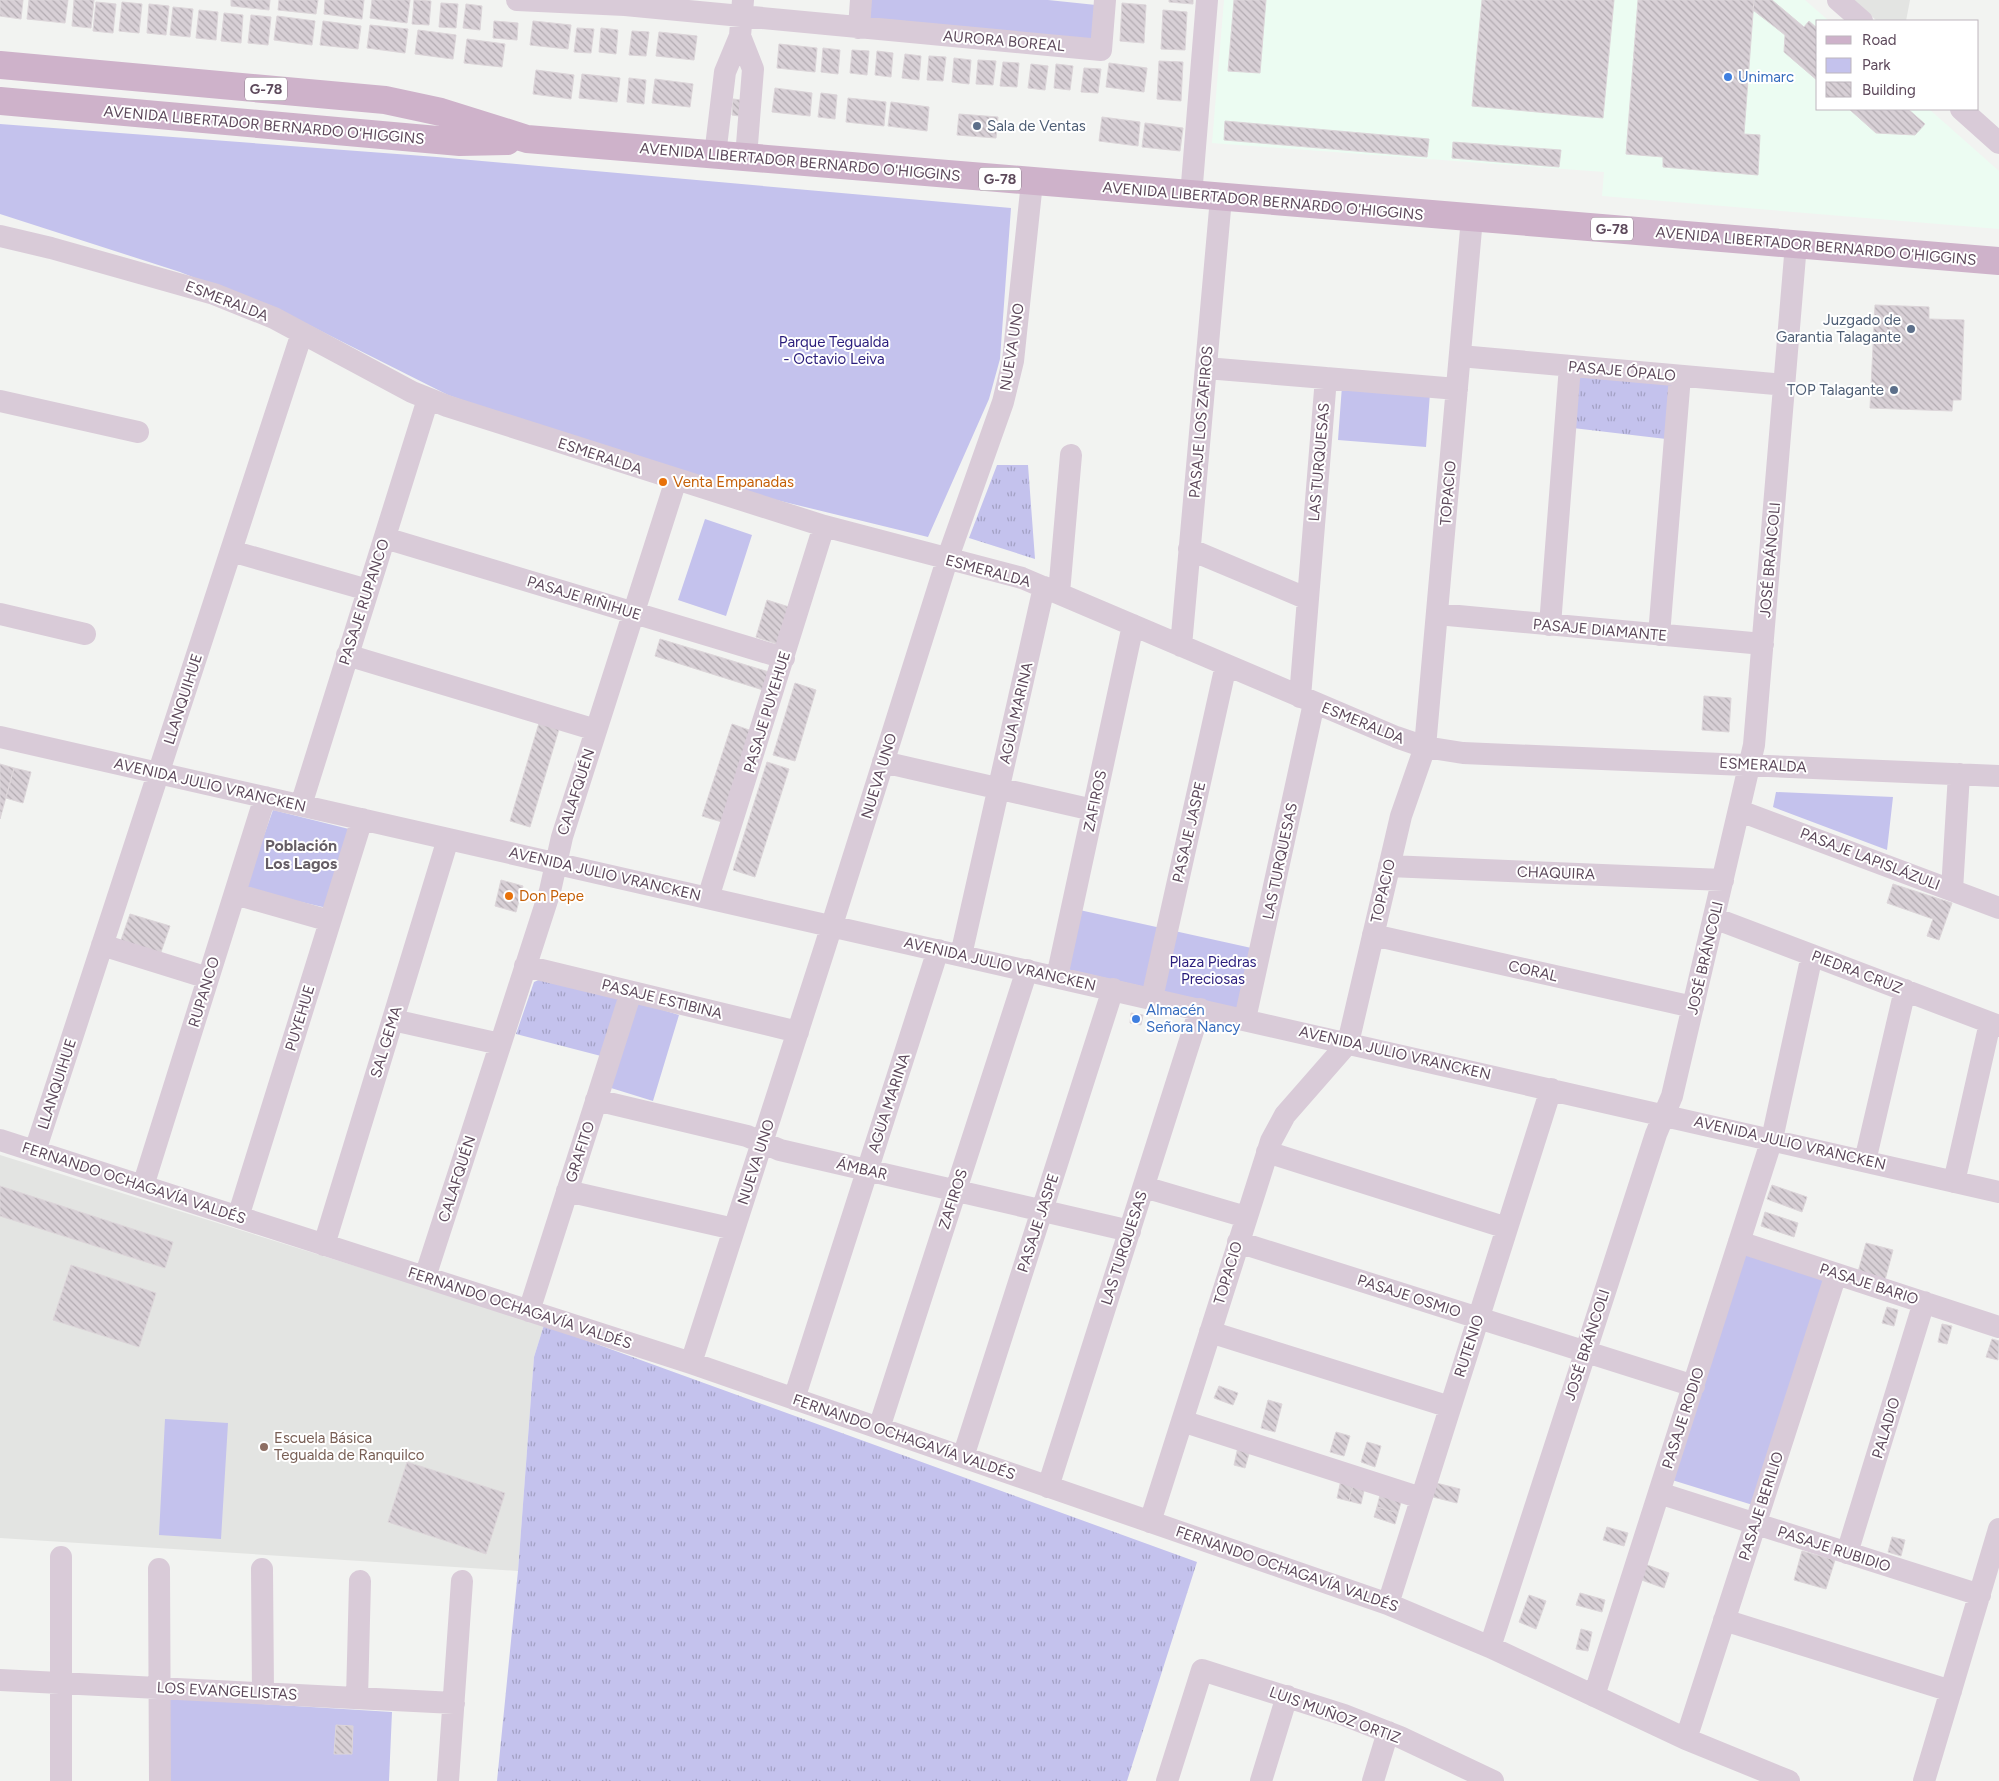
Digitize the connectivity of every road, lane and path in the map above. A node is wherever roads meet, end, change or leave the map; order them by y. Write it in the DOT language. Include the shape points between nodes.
graph roads {
  1 [pos="517,0"];
  2 [pos="861,0"];
  3 [pos="1105,0"];
  4 [pos="1207,0"];
  5 [pos="1838,0"];
  6 [pos="625,3"];
  7 [pos="741,18"];
  8 [pos="1861,20"];
  9 [pos="859,28"];
  10 [pos="0,65"];
  11 [pos="0,101"];
  12 [pos="1961,110"];
  13 [pos="527,139"];
  14 [pos="1999,143"];
  15 [pos="715,154"];
  16 [pos="746,157"];
  17 [pos="1032,182"];
  18 [pos="1191,196"];
  19 [pos="1221,198"];
  20 [pos="1472,218"];
  21 [pos="0,236"];
  22 [pos="1796,244"];
  23 [pos="1999,261"];
  24 [pos="302,333"];
  25 [pos="1460,356"];
  26 [pos="1570,366"];
  27 [pos="1206,368"];
  28 [pos="1680,376"];
  29 [pos="1326,378"];
  30 [pos="1785,385"];
  31 [pos="1457,388"];
  32 [pos="428,399"];
  33 [pos="0,401"];
  34 [pos="138,432"];
  35 [pos="1071,455"];
  36 [pos="676,480"];
  37 [pos="824,526"];
  38 [pos="385,538"];
  39 [pos="1189,549"];
  40 [pos="231,551"];
  41 [pos="946,560"];
  42 [pos="368,590"];
  43 [pos="1052,590"];
  44 [pos="1308,599"];
  45 [pos="634,613"];
  46 [pos="0,614"];
  47 [pos="1437,614"];
  48 [pos="1132,625"];
  49 [pos="1550,625"];
  50 [pos="85,634"];
  51 [pos="1658,635"];
  52 [pos="1763,644"];
  53 [pos="1181,646"];
  54 [pos="348,655"];
  55 [pos="784,658"];
  56 [pos="1226,665"];
  57 [pos="1307,700"];
  58 [pos="596,730"];
  59 [pos="0,737"];
  60 [pos="1425,747"];
  61 [pos="883,762"];
  62 [pos="1751,764"];
  63 [pos="158,773"];
  64 [pos="1959,774"];
  65 [pos="1999,776"];
  66 [pos="998,788"];
  67 [pos="265,797"];
  68 [pos="300,805"];
  69 [pos="1093,810"];
  70 [pos="1740,811"];
  71 [pos="362,819"];
  72 [pos="448,839"];
  73 [pos="556,864"];
  74 [pos="1389,866"];
  75 [pos="1724,880"];
  76 [pos="1952,890"];
  77 [pos="235,894"];
  78 [pos="708,898"];
  79 [pos="1999,908"];
  80 [pos="1714,918"];
  81 [pos="330,921"];
  82 [pos="832,926"];
  83 [pos="1373,935"];
  84 [pos="102,945"];
  85 [pos="938,950"];
  86 [pos="960,955"];
  87 [pos="1812,955"];
  88 [pos="525,966"];
  89 [pos="1027,970"];
  90 [pos="1057,977"];
  91 [pos="208,978"];
  92 [pos="1113,990"];
  93 [pos="1905,990"];
  94 [pos="631,992"];
  95 [pos="1152,998"];
  96 [pos="1693,1008"];
  97 [pos="1200,1009"];
  98 [pos="1245,1019"];
  99 [pos="393,1020"];
  100 [pos="1994,1024"];
  101 [pos="798,1032"];
  102 [pos="1348,1043"];
  103 [pos="500,1044"];
  104 [pos="1551,1089"];
  105 [pos="596,1100"];
  106 [pos="1664,1114"];
  107 [pos="1772,1139"];
  108 [pos="0,1140"];
  109 [pos="762,1143"];
  110 [pos="35,1151"];
  111 [pos="1267,1152"];
  112 [pos="1865,1161"];
  113 [pos="867,1170"];
  114 [pos="1954,1182"];
  115 [pos="143,1186"];
  116 [pos="1144,1187"];
  117 [pos="955,1191"];
  118 [pos="567,1192"];
  119 [pos="1999,1192"];
  120 [pos="1042,1211"];
  121 [pos="238,1217"];
  122 [pos="1246,1217"];
  123 [pos="1507,1228"];
  124 [pos="734,1229"];
  125 [pos="1130,1231"];
  126 [pos="1238,1242"];
  127 [pos="1739,1242"];
  128 [pos="324,1245"];
  129 [pos="1836,1274"];
  130 [pos="425,1277"];
  131 [pos="1924,1302"];
  132 [pos="529,1311"];
  133 [pos="1478,1318"];
  134 [pos="1999,1327"];
  135 [pos="1210,1332"];
  136 [pos="1586,1352"];
  137 [pos="691,1363"];
  138 [pos="1694,1386"];
  139 [pos="794,1399"];
  140 [pos="1450,1407"];
  141 [pos="1182,1420"];
  142 [pos="879,1428"];
  143 [pos="963,1457"];
  144 [pos="1048,1487"];
  145 [pos="1659,1493"];
  146 [pos="1421,1498"];
  147 [pos="1150,1522"];
  148 [pos="1756,1524"];
  149 [pos="1999,1529"];
  150 [pos="1847,1553"];
  151 [pos="61,1557"];
  152 [pos="159,1569"];
  153 [pos="262,1569"];
  154 [pos="360,1581"];
  155 [pos="462,1582"];
  156 [pos="1980,1596"];
  157 [pos="1388,1604"];
  158 [pos="1724,1620"];
  159 [pos="1490,1647"];
  160 [pos="0,1680"];
  161 [pos="61,1683"];
  162 [pos="160,1688"];
  163 [pos="1951,1691"];
  164 [pos="263,1693"];
  165 [pos="1287,1696"];
  166 [pos="1594,1696"];
  167 [pos="357,1698"];
  168 [pos="454,1703"];
  169 [pos="1388,1732"];
  170 [pos="1686,1739"];
  171 [pos="1489,1780"];
  172 [pos="61,1781"];
  173 [pos="160,1781"];
  174 [pos="448,1781"];
  175 [pos="1167,1781"];
  176 [pos="1261,1781"];
  177 [pos="1373,1781"];
  178 [pos="1787,1781"];
  179 [pos="1924,1781"];
  1 -- 6 [label="street, AURORA BOREAL"];
  2 -- 9 [label="street"];
  3 -- 9 [label="street, AURORA BOREAL" via="1100,50"];
  4 -- 18 [label="street"];
  5 -- 8 [label="street"];
  6 -- 7 [label="street, AURORA BOREAL"];
  7 -- 9 [label="street, AURORA BOREAL"];
  7 -- 15 [label="street" via="725,72"];
  7 -- 16 [label="street" via="753,69"];
  10 -- 13 [label="main road, AVENIDA LIBERTADOR BERNARDO O'HIGGINS / G-78" via="386,100 441,112"];
  11 -- 13 [label="main road, AVENIDA LIBERTADOR BERNARDO O'HIGGINS / G-78" via="460,142"];
  12 -- 14 [label="street"];
  13 -- 15 [label="main road, AVENIDA LIBERTADOR BERNARDO O'HIGGINS / G-78"];
  15 -- 16 [label="main road, AVENIDA LIBERTADOR BERNARDO O'HIGGINS / G-78"];
  16 -- 17 [label="main road, AVENIDA LIBERTADOR BERNARDO O'HIGGINS / G-78"];
  17 -- 18 [label="main road, AVENIDA LIBERTADOR BERNARDO O'HIGGINS / G-78"];
  17 -- 41 [label="street, NUEVA UNO" via="1010,376"];
  18 -- 19 [label="main road, AVENIDA LIBERTADOR BERNARDO O'HIGGINS / G-78"];
  19 -- 20 [label="main road, AVENIDA LIBERTADOR BERNARDO O'HIGGINS / G-78"];
  19 -- 27 [label="street, PASAJE LOS ZAFIROS"];
  20 -- 22 [label="main road, AVENIDA LIBERTADOR BERNARDO O'HIGGINS / G-78"];
  20 -- 25 [label="street, TOPACIO"];
  21 -- 24 [label="street, ESMERALDA" via="182,283 245,306"];
  22 -- 23 [label="main road, AVENIDA LIBERTADOR BERNARDO O'HIGGINS / G-78"];
  22 -- 30 [label="street, JOSÉ BRÁNCOLI"];
  24 -- 32 [label="street, ESMERALDA"];
  24 -- 40 [label="street, LLANQUIHUE"];
  25 -- 26 [label="street, PASAJE ÓPALO"];
  25 -- 31 [label="street, TOPACIO"];
  26 -- 28 [label="street, PASAJE ÓPALO"];
  26 -- 49 [label="street"];
  27 -- 29 [label="street"];
  27 -- 39 [label="street, PASAJE LOS ZAFIROS"];
  28 -- 30 [label="street, PASAJE ÓPALO"];
  28 -- 51 [label="street"];
  29 -- 31 [label="street"];
  29 -- 44 [label="street, LAS TURQUESAS"];
  30 -- 52 [label="street, JOSÉ BRÁNCOLI"];
  31 -- 47 [label="street, TOPACIO"];
  32 -- 36 [label="street, ESMERALDA"];
  32 -- 38 [label="street, PASAJE RUPANCO"];
  33 -- 34 [label="street"];
  35 -- 43 [label="street, AGUA MARINA"];
  36 -- 37 [label="street, ESMERALDA"];
  36 -- 45 [label="street, CALAFQUÉN"];
  37 -- 41 [label="street, ESMERALDA"];
  37 -- 55 [label="street, PASAJE PUYEHUE"];
  38 -- 42 [label="street, PASAJE RUPANCO"];
  38 -- 45 [label="street, PASAJE RIÑIHUE"];
  39 -- 44 [label="street"];
  39 -- 53 [label="street, PASAJE LOS ZAFIROS"];
  40 -- 42 [label="street"];
  40 -- 63 [label="street, LLANQUIHUE"];
  41 -- 43 [label="street, ESMERALDA" via="1005,573"];
  41 -- 61 [label="street, NUEVA UNO"];
  42 -- 54 [label="street, PASAJE RUPANCO"];
  43 -- 48 [label="street, ESMERALDA"];
  43 -- 66 [label="street, AGUA MARINA"];
  44 -- 57 [label="street, LAS TURQUESAS"];
  45 -- 55 [label="street, PASAJE RIÑIHUE"];
  45 -- 58 [label="street, CALAFQUÉN"];
  46 -- 50 [label="street"];
  47 -- 49 [label="street, PASAJE DIAMANTE"];
  47 -- 60 [label="street, TOPACIO"];
  48 -- 53 [label="street, ESMERALDA"];
  48 -- 69 [label="street, ZAFIROS"];
  49 -- 51 [label="street, PASAJE DIAMANTE"];
  51 -- 52 [label="street, PASAJE DIAMANTE"];
  52 -- 62 [label="street, JOSÉ BRÁNCOLI"];
  53 -- 56 [label="street, ESMERALDA"];
  54 -- 58 [label="street"];
  54 -- 68 [label="street, PASAJE RUPANCO"];
  55 -- 78 [label="street, PASAJE PUYEHUE"];
  56 -- 57 [label="street, ESMERALDA"];
  56 -- 95 [label="street, PASAJE JASPE"];
  57 -- 60 [label="street, ESMERALDA"];
  57 -- 98 [label="street, LAS TURQUESAS"];
  58 -- 73 [label="street, CALAFQUÉN"];
  59 -- 63 [label="street, AVENIDA JULIO VRANCKEN"];
  60 -- 62 [label="street, ESMERALDA" via="1463,753"];
  60 -- 74 [label="street, TOPACIO" via="1404,803"];
  61 -- 66 [label="street"];
  61 -- 82 [label="street, NUEVA UNO"];
  62 -- 64 [label="street, ESMERALDA"];
  62 -- 70 [label="street, JOSÉ BRÁNCOLI"];
  63 -- 67 [label="street, AVENIDA JULIO VRANCKEN"];
  63 -- 84 [label="street, LLANQUIHUE"];
  64 -- 65 [label="street, ESMERALDA"];
  64 -- 76 [label="street"];
  66 -- 69 [label="street"];
  66 -- 86 [label="street, AGUA MARINA"];
  67 -- 68 [label="street, AVENIDA JULIO VRANCKEN"];
  67 -- 77 [label="street, RUPANCO"];
  68 -- 71 [label="street, AVENIDA JULIO VRANCKEN"];
  69 -- 90 [label="street, ZAFIROS"];
  70 -- 75 [label="street, JOSÉ BRÁNCOLI"];
  70 -- 76 [label="street, PASAJE LAPISLÁZULI"];
  71 -- 72 [label="street, AVENIDA JULIO VRANCKEN"];
  71 -- 81 [label="street, PUYEHUE"];
  72 -- 73 [label="street, AVENIDA JULIO VRANCKEN"];
  72 -- 99 [label="street, SAL GEMA"];
  73 -- 78 [label="street, AVENIDA JULIO VRANCKEN"];
  73 -- 88 [label="street, CALAFQUÉN"];
  74 -- 75 [label="street, CHAQUIRA"];
  74 -- 83 [label="street, TOPACIO"];
  75 -- 80 [label="street, JOSÉ BRÁNCOLI"];
  76 -- 79 [label="street, PASAJE LAPISLÁZULI"];
  77 -- 81 [label="street"];
  77 -- 91 [label="street, RUPANCO"];
  78 -- 82 [label="street, AVENIDA JULIO VRANCKEN"];
  80 -- 87 [label="street, PIEDRA CRUZ"];
  80 -- 96 [label="street, JOSÉ BRÁNCOLI"];
  81 -- 121 [label="street, PUYEHUE"];
  82 -- 85 [label="street, AVENIDA JULIO VRANCKEN"];
  82 -- 101 [label="street, NUEVA UNO"];
  83 -- 96 [label="street, CORAL"];
  83 -- 102 [label="street, TOPACIO"];
  84 -- 91 [label="street"];
  84 -- 110 [label="street, LLANQUIHUE"];
  85 -- 86 [label="street, AVENIDA JULIO VRANCKEN"];
  85 -- 113 [label="street, AGUA MARINA"];
  86 -- 89 [label="street, AVENIDA JULIO VRANCKEN"];
  87 -- 93 [label="street, PIEDRA CRUZ"];
  87 -- 107 [label="street, PASAJE RODIO"];
  88 -- 94 [label="street, PASAJE ESTIBINA"];
  88 -- 103 [label="street, CALAFQUÉN"];
  89 -- 90 [label="street, AVENIDA JULIO VRANCKEN"];
  89 -- 117 [label="street, ZAFIROS"];
  90 -- 92 [label="street, AVENIDA JULIO VRANCKEN"];
  91 -- 115 [label="street, RUPANCO"];
  92 -- 95 [label="street, AVENIDA JULIO VRANCKEN"];
  92 -- 120 [label="street, PASAJE JASPE"];
  93 -- 100 [label="street, PIEDRA CRUZ"];
  93 -- 112 [label="street"];
  94 -- 101 [label="street, PASAJE ESTIBINA"];
  94 -- 105 [label="street, GRAFITO"];
  95 -- 97 [label="street, AVENIDA JULIO VRANCKEN"];
  96 -- 106 [label="street, JOSÉ BRÁNCOLI" via="1672,1096"];
  97 -- 98 [label="street, AVENIDA JULIO VRANCKEN"];
  97 -- 116 [label="street, LAS TURQUESAS"];
  98 -- 102 [label="street, AVENIDA JULIO VRANCKEN"];
  99 -- 103 [label="street"];
  99 -- 128 [label="street, SAL GEMA"];
  100 -- 114 [label="street"];
  101 -- 109 [label="street, NUEVA UNO"];
  102 -- 104 [label="street, AVENIDA JULIO VRANCKEN"];
  102 -- 111 [label="street, TOPACIO" via="1285,1114"];
  103 -- 130 [label="street, CALAFQUÉN"];
  104 -- 106 [label="street, AVENIDA JULIO VRANCKEN"];
  104 -- 123 [label="street, RUTENIO"];
  105 -- 109 [label="street, ÁMBAR" via="747,1136"];
  105 -- 118 [label="street, GRAFITO"];
  106 -- 107 [label="street, AVENIDA JULIO VRANCKEN"];
  106 -- 136 [label="street, JOSÉ BRÁNCOLI"];
  107 -- 112 [label="street, AVENIDA JULIO VRANCKEN"];
  107 -- 127 [label="street, PASAJE RODIO"];
  108 -- 110 [label="street, FERNANDO OCHAGAVÍA VALDÉS"];
  109 -- 113 [label="street, ÁMBAR"];
  109 -- 124 [label="street, NUEVA UNO"];
  110 -- 115 [label="street, FERNANDO OCHAGAVÍA VALDÉS"];
  111 -- 122 [label="street, TOPACIO"];
  111 -- 123 [label="street"];
  112 -- 114 [label="street, AVENIDA JULIO VRANCKEN"];
  113 -- 117 [label="street, ÁMBAR"];
  113 -- 139 [label="street, AGUA MARINA"];
  114 -- 119 [label="street, AVENIDA JULIO VRANCKEN"];
  115 -- 121 [label="street, FERNANDO OCHAGAVÍA VALDÉS"];
  116 -- 122 [label="street"];
  116 -- 125 [label="street, LAS TURQUESAS"];
  117 -- 120 [label="street, ÁMBAR"];
  117 -- 142 [label="street, ZAFIROS"];
  118 -- 124 [label="street"];
  118 -- 132 [label="street, GRAFITO"];
  120 -- 125 [label="street, ÁMBAR"];
  120 -- 143 [label="street, PASAJE JASPE"];
  121 -- 128 [label="street, FERNANDO OCHAGAVÍA VALDÉS"];
  122 -- 126 [label="street, TOPACIO"];
  123 -- 133 [label="street, RUTENIO"];
  124 -- 137 [label="street, NUEVA UNO"];
  125 -- 144 [label="street, LAS TURQUESAS"];
  126 -- 133 [label="street, PASAJE OSMIO"];
  126 -- 135 [label="street, TOPACIO"];
  127 -- 129 [label="street, PASAJE BARIO"];
  127 -- 138 [label="street, PASAJE RODIO"];
  128 -- 130 [label="street, FERNANDO OCHAGAVÍA VALDÉS"];
  129 -- 131 [label="street, PASAJE BARIO"];
  129 -- 148 [label="street, PASAJE BERILIO"];
  130 -- 132 [label="street, FERNANDO OCHAGAVÍA VALDÉS"];
  131 -- 134 [label="street, PASAJE BARIO"];
  131 -- 150 [label="street, PALADIO"];
  132 -- 137 [label="street, FERNANDO OCHAGAVÍA VALDÉS"];
  133 -- 136 [label="street, PASAJE OSMIO"];
  133 -- 140 [label="street, RUTENIO"];
  135 -- 140 [label="street"];
  135 -- 141 [label="street, TOPACIO"];
  136 -- 138 [label="street, PASAJE OSMIO"];
  136 -- 159 [label="street, JOSÉ BRÁNCOLI"];
  137 -- 139 [label="street, FERNANDO OCHAGAVÍA VALDÉS"];
  138 -- 145 [label="street, PASAJE RODIO"];
  139 -- 142 [label="street, FERNANDO OCHAGAVÍA VALDÉS"];
  140 -- 146 [label="street, RUTENIO"];
  141 -- 146 [label="street"];
  141 -- 147 [label="street, TOPACIO"];
  142 -- 143 [label="street, FERNANDO OCHAGAVÍA VALDÉS"];
  143 -- 144 [label="street, FERNANDO OCHAGAVÍA VALDÉS"];
  144 -- 147 [label="street, FERNANDO OCHAGAVÍA VALDÉS"];
  145 -- 148 [label="street, PASAJE RUBIDIO"];
  145 -- 166 [label="street, PASAJE RODIO"];
  146 -- 157 [label="street, RUTENIO"];
  147 -- 157 [label="street, FERNANDO OCHAGAVÍA VALDÉS"];
  148 -- 150 [label="street, PASAJE RUBIDIO"];
  148 -- 158 [label="street, PASAJE BERILIO"];
  149 -- 156 [label="street"];
  150 -- 156 [label="street, PASAJE RUBIDIO"];
  151 -- 161 [label="street"];
  152 -- 162 [label="street"];
  153 -- 164 [label="street"];
  154 -- 167 [label="street"];
  155 -- 168 [label="street"];
  156 -- 163 [label="street"];
  157 -- 159 [label="street, FERNANDO OCHAGAVÍA VALDÉS"];
  158 -- 163 [label="street"];
  158 -- 170 [label="street, PASAJE BERILIO"];
  159 -- 166 [label="street, FERNANDO OCHAGAVÍA VALDÉS"];
  160 -- 161 [label="street, LOS EVANGELISTAS"];
  161 -- 162 [label="street, LOS EVANGELISTAS"];
  161 -- 172 [label="street"];
  162 -- 164 [label="street, LOS EVANGELISTAS"];
  162 -- 173 [label="street"];
  163 -- 179 [label="street"];
  164 -- 167 [label="street, LOS EVANGELISTAS"];
  165 -- 169 [label="street, LUIS MUÑOZ ORTIZ"];
  165 -- 175 [label="street, LUIS MUÑOZ ORTIZ" via="1202,1670"];
  165 -- 176 [label="street"];
  166 -- 170 [label="street, FERNANDO OCHAGAVÍA VALDÉS"];
  167 -- 168 [label="street, LOS EVANGELISTAS"];
  168 -- 174 [label="street"];
  169 -- 171 [label="street, LUIS MUÑOZ ORTIZ"];
  169 -- 177 [label="street"];
  170 -- 178 [label="street, FERNANDO OCHAGAVÍA VALDÉS"];
}
